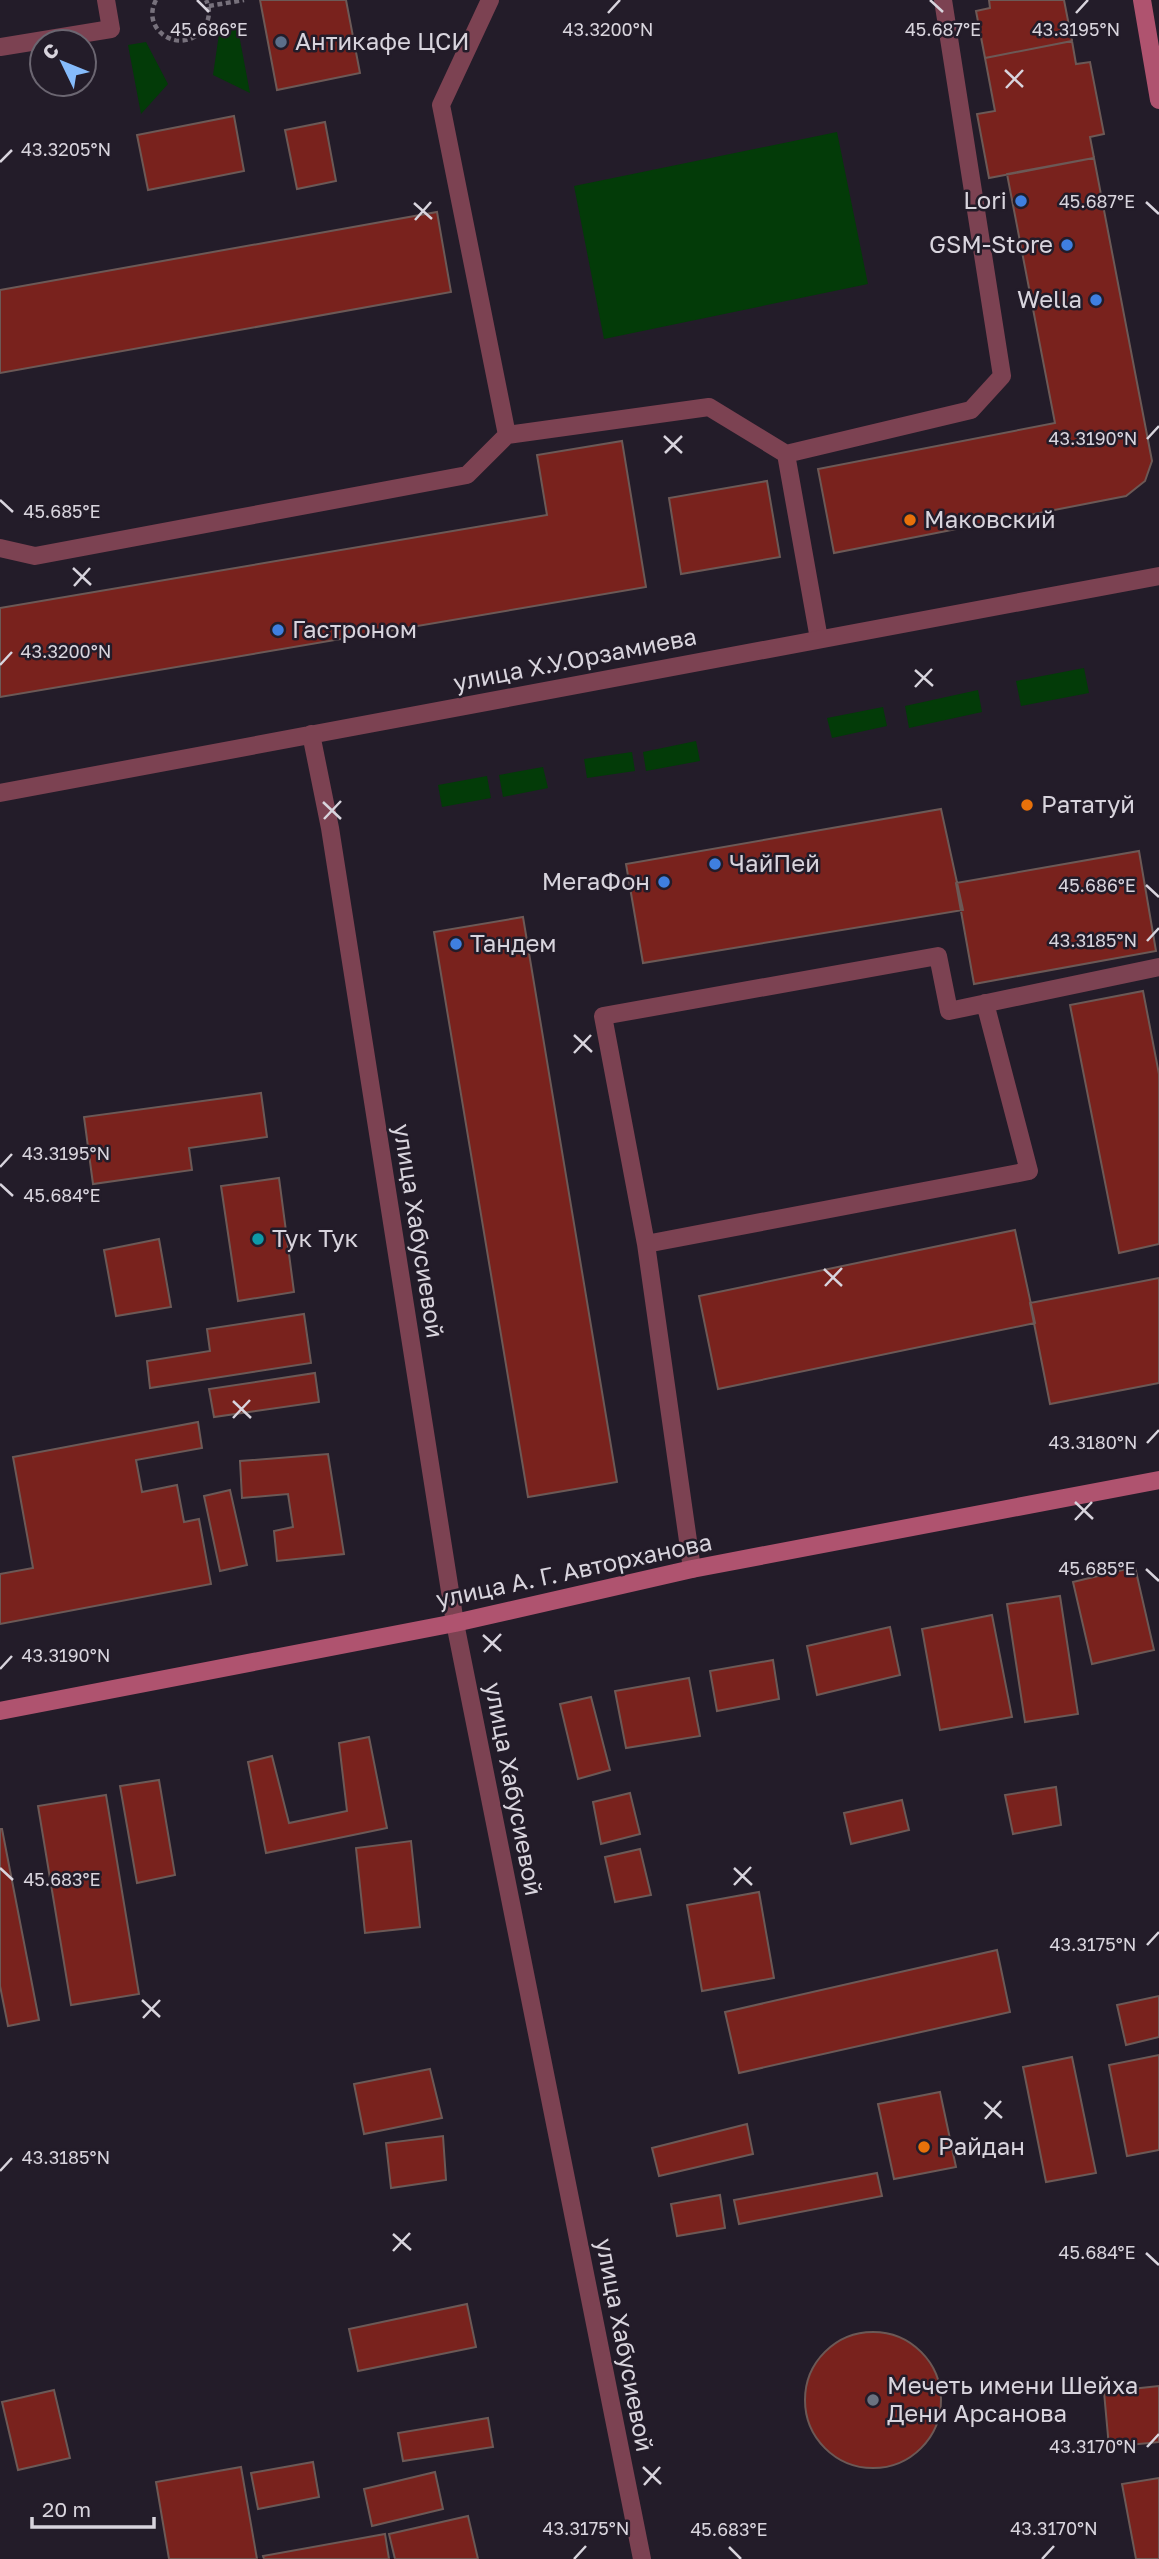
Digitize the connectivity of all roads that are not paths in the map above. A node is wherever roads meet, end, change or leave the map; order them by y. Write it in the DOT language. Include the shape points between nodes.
graph roads {
  1 [pos="106,0"];
  2 [pos="490,0"];
  3 [pos="943,0"];
  4 [pos="1142,0"];
  5 [pos="0,47"];
  6 [pos="1159,100"];
  7 [pos="507,435"];
  8 [pos="786,454"];
  9 [pos="0,548"];
  10 [pos="1159,576"];
  11 [pos="819,639"];
  12 [pos="311,734"];
  13 [pos="0,793"];
  14 [pos="1159,967"];
  15 [pos="985,1003"];
  16 [pos="646,1244"];
  17 [pos="1159,1480"];
  18 [pos="692,1569"];
  19 [pos="455,1623"];
  20 [pos="0,1710"];
  21 [pos="642,2559"];
  1 -- 5 [label="street" via="111,29"];
  2 -- 7 [label="street" via="441,105"];
  3 -- 8 [label="street" via="1002,376 971,410"];
  4 -- 6 [label="street"];
  7 -- 8 [label="street" via="709,407"];
  7 -- 9 [label="street" via="467,475 35,556"];
  8 -- 11 [label="street"];
  10 -- 11 [label="street, улица Х.У.Орзамиева"];
  11 -- 12 [label="street, улица Х.У.Орзамиева"];
  12 -- 13 [label="street, улица Х.У.Орзамиева"];
  12 -- 19 [label="street, улица Хабусиевой" via="333,842"];
  14 -- 15 [label="street"];
  15 -- 16 [label="street" via="1029,1171"];
  15 -- 16 [label="street" via="948,1011 938,956 603,1016"];
  16 -- 18 [label="street"];
  17 -- 18 [label="street, улица А. Г. Авторханова"];
  18 -- 19 [label="street, улица А. Г. Авторханова"];
  19 -- 20 [label="street, улица А. Г. Авторханова"];
  19 -- 21 [label="street, улица Хабусиевой"];
}
